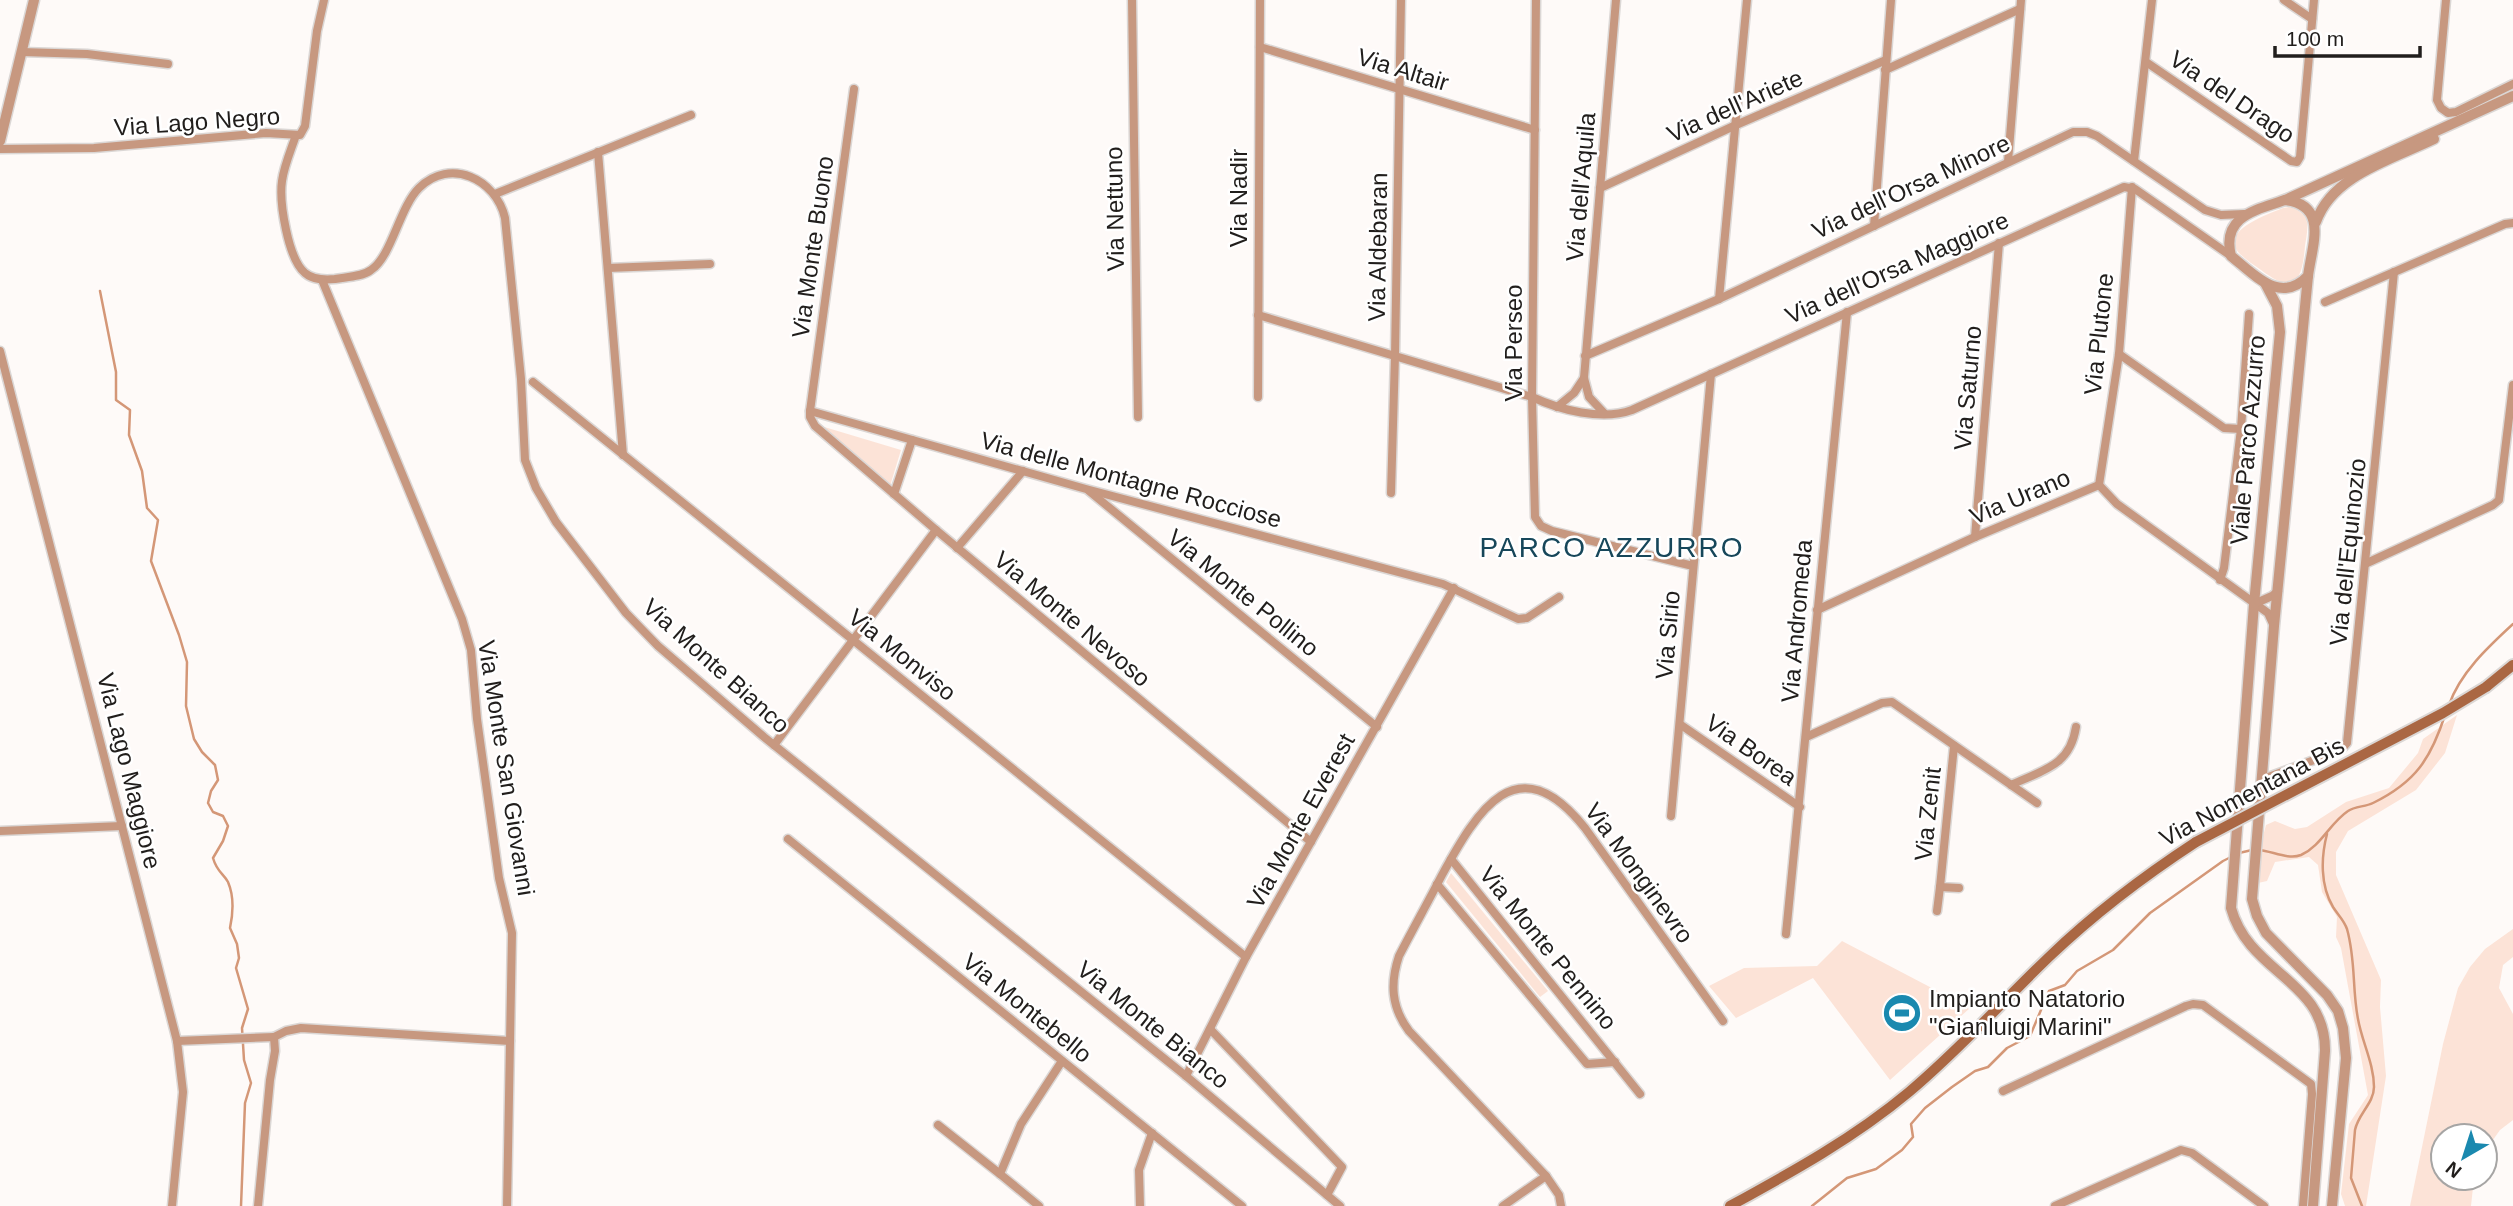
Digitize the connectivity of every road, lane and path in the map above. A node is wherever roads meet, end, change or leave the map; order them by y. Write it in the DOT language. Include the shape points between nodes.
graph roads {
  1 [pos="34,0"];
  2 [pos="324,0"];
  3 [pos="1132,0"];
  4 [pos="1260,0"];
  5 [pos="1401,0"];
  6 [pos="1536,0"];
  7 [pos="1616,0"];
  8 [pos="1747,0"];
  9 [pos="1891,0"];
  10 [pos="2152,0"];
  11 [pos="2284,0"];
  12 [pos="2314,0"];
  13 [pos="2446,0"];
  14 [pos="2020,5"];
  15 [pos="2312,19"];
  16 [pos="1260,47"];
  17 [pos="22,52"];
  18 [pos="2146,62"];
  19 [pos="168,64"];
  20 [pos="1886,65"];
  21 [pos="2513,84"];
  22 [pos="854,89"];
  23 [pos="1399,89"];
  24 [pos="2513,96"];
  25 [pos="2513,102"];
  26 [pos="691,115"];
  27 [pos="1736,125"];
  28 [pos="1535,130"];
  29 [pos="296,135"];
  30 [pos="0,141"];
  31 [pos="0,149"];
  32 [pos="598,152"];
  33 [pos="2134,161"];
  34 [pos="2008,162"];
  35 [pos="2132,187"];
  36 [pos="1600,188"];
  37 [pos="495,194"];
  38 [pos="2285,200"];
  39 [pos="2245,214"];
  40 [pos="2316,223"];
  41 [pos="2513,223"];
  42 [pos="1874,226"];
  43 [pos="1999,243"];
  44 [pos="2231,256"];
  45 [pos="710,264"];
  46 [pos="608,268"];
  47 [pos="2395,272"];
  48 [pos="2308,275"];
  49 [pos="322,280"];
  50 [pos="2265,283"];
  51 [pos="1719,299"];
  52 [pos="2325,302"];
  53 [pos="1847,312"];
  54 [pos="2249,314"];
  55 [pos="1258,315"];
  56 [pos="0,351"];
  57 [pos="2119,354"];
  58 [pos="1395,356"];
  59 [pos="1585,356"];
  60 [pos="1711,374"];
  61 [pos="1584,378"];
  62 [pos="533,382"];
  63 [pos="2513,385"];
  64 [pos="1258,397"];
  65 [pos="1532,397"];
  66 [pos="1557,407"];
  67 [pos="810,411"];
  68 [pos="1605,414"];
  69 [pos="1138,417"];
  70 [pos="2241,429"];
  71 [pos="912,440"];
  72 [pos="623,455"];
  73 [pos="1023,471"];
  74 [pos="2099,485"];
  75 [pos="1086,489"];
  76 [pos="894,494"];
  77 [pos="1391,494"];
  78 [pos="936,530"];
  79 [pos="1975,537"];
  80 [pos="957,548"];
  81 [pos="2367,562"];
  82 [pos="1693,566"];
  83 [pos="2220,580"];
  84 [pos="1454,588"];
  85 [pos="2278,591"];
  86 [pos="1559,597"];
  87 [pos="2255,604"];
  88 [pos="1817,610"];
  89 [pos="2274,626"];
  90 [pos="854,640"];
  91 [pos="2513,666"];
  92 [pos="1681,725"];
  93 [pos="1377,727"];
  94 [pos="2076,727"];
  95 [pos="1806,737"];
  96 [pos="774,746"];
  97 [pos="1954,746"];
  98 [pos="2263,779"];
  99 [pos="2011,785"];
  100 [pos="2037,803"];
  101 [pos="1800,807"];
  102 [pos="1671,816"];
  103 [pos="122,826"];
  104 [pos="0,831"];
  105 [pos="788,839"];
  106 [pos="1311,842"];
  107 [pos="1451,859"];
  108 [pos="1437,884"];
  109 [pos="1940,887"];
  110 [pos="1959,888"];
  111 [pos="1937,911"];
  112 [pos="1786,934"];
  113 [pos="1247,957"];
  114 [pos="1723,1021"];
  115 [pos="1210,1029"];
  116 [pos="274,1037"];
  117 [pos="177,1041"];
  118 [pos="510,1041"];
  119 [pos="1062,1060"];
  120 [pos="1615,1062"];
  121 [pos="1186,1076"];
  122 [pos="2003,1091"];
  123 [pos="1640,1094"];
  124 [pos="938,1125"];
  125 [pos="1152,1133"];
  126 [pos="1000,1174"];
  127 [pos="1546,1176"];
  128 [pos="1327,1195"];
  129 [pos="172,1206"];
  130 [pos="258,1206"];
  131 [pos="506,1206"];
  132 [pos="1039,1206"];
  133 [pos="1140,1206"];
  134 [pos="1242,1206"];
  135 [pos="1340,1206"];
  136 [pos="1503,1206"];
  137 [pos="1561,1206"];
  138 [pos="1730,1206"];
  139 [pos="2055,1206"];
  140 [pos="2264,1206"];
  141 [pos="2303,1206"];
  142 [pos="2313,1206"];
  143 [pos="2332,1206"];
  1 -- 17 [label="street"];
  2 -- 29 [label="street, Via Lago Negro" via="305,129"];
  3 -- 69 [label="street, Via Nettuno"];
  4 -- 16 [label="street, Via Nadir"];
  5 -- 23 [label="street, Via Aldebaran"];
  6 -- 28 [label="street, Via Perseo"];
  7 -- 36 [label="street, Via dell'Aquila"];
  8 -- 27 [label="street"];
  9 -- 20 [label="street"];
  10 -- 18 [label="street"];
  11 -- 15 [label="street"];
  12 -- 15 [label="street"];
  13 -- 21 [label="street" via="2437,100 2441,108 2456,112"];
  14 -- 20 [label="street, Via dell'Ariete"];
  14 -- 34 [label="street"];
  15 -- 18 [label="street, Via del Drago" via="2297,162"];
  16 -- 23 [label="street, Via Altair"];
  16 -- 55 [label="street, Via Nadir"];
  17 -- 19 [label="street"];
  17 -- 30 [label="street"];
  18 -- 33 [label="street"];
  20 -- 27 [label="street, Via dell'Ariete"];
  20 -- 42 [label="street"];
  22 -- 67 [label="street, Via Monte Buono"];
  23 -- 28 [label="street, Via Altair"];
  23 -- 58 [label="street, Via Aldebaran"];
  24 -- 38 [label="street"];
  25 -- 40 [label="street, Viale Parco Azzurro" via="2348,181 2329,197"];
  26 -- 32 [label="street"];
  27 -- 36 [label="street, Via dell'Ariete"];
  27 -- 51 [label="street"];
  28 -- 65 [label="street, Via Perseo"];
  29 -- 31 [label="street, Via Lago Negro"];
  29 -- 49 [label="street" via="282,183 285,222 299,266"];
  32 -- 37 [label="street"];
  32 -- 46 [label="street"];
  33 -- 34 [label="street, Via dell'Orsa Minore" via="2097,136 2078,131"];
  33 -- 39 [label="street, Via dell'Orsa Minore" via="2208,212"];
  34 -- 42 [label="street, Via dell'Orsa Minore"];
  35 -- 43 [label="street, Via dell'Orsa Maggiore" via="2117,189"];
  35 -- 44 [label="street"];
  35 -- 57 [label="street, Via Plutone"];
  36 -- 59 [label="street, Via dell'Aquila"];
  37 -- 49 [label="street" via="468,176 449,173 434,177 412,196 373,269"];
  37 -- 96 [label="street, Via Monte Bianco" via="505,218 521,379 523,452 536,488 572,546 636,624"];
  38 -- 39 [label="street"];
  38 -- 40 [label="street" via="2305,206"];
  39 -- 44 [label="street" via="2230,236"];
  40 -- 48 [label="street, Viale Parco Azzurro"];
  41 -- 47 [label="street"];
  42 -- 51 [label="street, Via dell'Orsa Minore"];
  43 -- 53 [label="street, Via dell'Orsa Maggiore"];
  43 -- 79 [label="street, Via Saturno"];
  44 -- 50 [label="street, Viale Parco Azzurro"];
  45 -- 46 [label="street"];
  46 -- 72 [label="street"];
  47 -- 52 [label="street"];
  47 -- 81 [label="street, Via dell'Equinozio"];
  48 -- 50 [label="street" via="2289,288"];
  48 -- 85 [label="street, Viale Parco Azzurro"];
  49 -- 118 [label="street, Via Monte San Giovanni" via="469,642 499,878 512,933"];
  50 -- 87 [label="street, Viale Parco Azzurro" via="2277,306 2280,332"];
  51 -- 59 [label="street, Via dell'Orsa Minore"];
  53 -- 60 [label="street, Via dell'Orsa Maggiore"];
  53 -- 88 [label="street, Via Andromeda"];
  54 -- 70 [label="street"];
  55 -- 58 [label="street"];
  55 -- 64 [label="street, Via Nadir"];
  56 -- 103 [label="street, Via Lago Maggiore"];
  57 -- 70 [label="street" via="2224,428"];
  57 -- 74 [label="street, Via Plutone"];
  58 -- 65 [label="street"];
  58 -- 77 [label="street, Via Aldebaran"];
  59 -- 61 [label="street, Via dell'Aquila"];
  60 -- 68 [label="street, Via dell'Orsa Maggiore" via="1626,412"];
  60 -- 82 [label="street, Via Sirio"];
  61 -- 66 [label="street"];
  61 -- 68 [label="street" via="1589,397"];
  62 -- 72 [label="street, Via Monviso"];
  63 -- 81 [label="street" via="2499,500"];
  65 -- 66 [label="street"];
  65 -- 82 [label="street, Via Perseo" via="1538,524"];
  66 -- 68 [label="street"];
  67 -- 71 [label="street, Via delle Montagne Rocciose"];
  67 -- 76 [label="street, Via Monte Nevoso" via="812,422"];
  70 -- 83 [label="street"];
  71 -- 73 [label="street, Via delle Montagne Rocciose"];
  71 -- 76 [label="street"];
  72 -- 90 [label="street, Via Monviso"];
  73 -- 75 [label="street, Via delle Montagne Rocciose"];
  73 -- 80 [label="street"];
  74 -- 79 [label="street, Via Urano"];
  74 -- 83 [label="street, Via Urano" via="2117,504"];
  75 -- 84 [label="street, Via delle Montagne Rocciose"];
  75 -- 93 [label="street, Via Monte Pollino"];
  76 -- 78 [label="street, Via Monte Nevoso"];
  78 -- 80 [label="street, Via Monte Nevoso"];
  78 -- 90 [label="street"];
  79 -- 88 [label="street, Via Urano"];
  80 -- 106 [label="street, Via Monte Nevoso"];
  81 -- 98 [label="street, Via dell'Equinozio" via="2347,743 2341,750"];
  82 -- 92 [label="street, Via Sirio"];
  83 -- 87 [label="street, Via Urano"];
  84 -- 86 [label="street, Via delle Montagne Rocciose" via="1521,619"];
  84 -- 93 [label="street, Via Monte Everest"];
  85 -- 87 [label="street"];
  85 -- 89 [label="street, Viale Parco Azzurro"];
  87 -- 89 [label="street" via="2268,613"];
  87 -- 142 [label="street, Viale Parco Azzurro" via="2231,908 2239,931 2255,952 2308,999 2324,1030"];
  88 -- 95 [label="street, Via Andromeda"];
  89 -- 98 [label="street, Viale Parco Azzurro"];
  90 -- 96 [label="street"];
  90 -- 113 [label="street, Via Monviso"];
  91 -- 138 [label="main road, Via Nomentana Bis, bridge" via="2443,713 2196,842 2152,871 2050,955 1907,1093 1852,1136"];
  92 -- 101 [label="street, Via Borea"];
  92 -- 102 [label="street, Via Sirio"];
  93 -- 106 [label="street, Via Monte Everest"];
  94 -- 99 [label="street" via="2072,747 2063,758"];
  95 -- 97 [label="street" via="1890,702"];
  95 -- 101 [label="street, Via Andromeda"];
  96 -- 121 [label="street, Via Monte Bianco"];
  97 -- 99 [label="street"];
  97 -- 109 [label="street, Via Zenit"];
  98 -- 143 [label="street, Viale Parco Azzurro" via="2252,899 2261,925 2277,946 2328,995 2345,1034"];
  99 -- 100 [label="street"];
  101 -- 112 [label="street, Via Andromeda"];
  103 -- 104 [label="street"];
  103 -- 117 [label="street, Via Lago Maggiore"];
  105 -- 119 [label="street, Via Montebello"];
  106 -- 113 [label="street, Via Monte Everest"];
  107 -- 108 [label="street, Via Monginevro"];
  107 -- 114 [label="street, Via Monginevro" via="1473,821 1495,799 1521,789 1551,797 1585,828"];
  107 -- 120 [label="street, Via Monte Pennino"];
  108 -- 120 [label="street, Via Monte Pennino" via="1587,1064"];
  108 -- 127 [label="street, Via Monginevro" via="1399,956 1392,986 1397,1010 1413,1036"];
  109 -- 110 [label="street, Via Zenit"];
  109 -- 111 [label="street, Via Zenit"];
  113 -- 115 [label="street, Via Monte Everest"];
  115 -- 121 [label="street, Via Monte Everest"];
  115 -- 128 [label="street" via="1342,1167"];
  116 -- 117 [label="street"];
  116 -- 118 [label="street" via="301,1028"];
  116 -- 130 [label="street"];
  117 -- 129 [label="street, Via Lago Maggiore" via="183,1092"];
  118 -- 131 [label="street, Via Monte San Giovanni"];
  119 -- 125 [label="street, Via Montebello"];
  119 -- 126 [label="street" via="1018,1129"];
  120 -- 123 [label="street, Via Monte Pennino"];
  121 -- 128 [label="street, Via Monte Bianco"];
  122 -- 141 [label="street" via="2186,1006 2203,1005 2311,1084"];
  124 -- 126 [label="street"];
  125 -- 133 [label="street" via="1139,1170"];
  125 -- 134 [label="street, Via Montebello"];
  126 -- 132 [label="street"];
  127 -- 136 [label="street"];
  127 -- 137 [label="street, Via Monginevro"];
  128 -- 135 [label="street, Via Monte Bianco"];
  139 -- 140 [label="street" via="2181,1150 2192,1153"];
}
